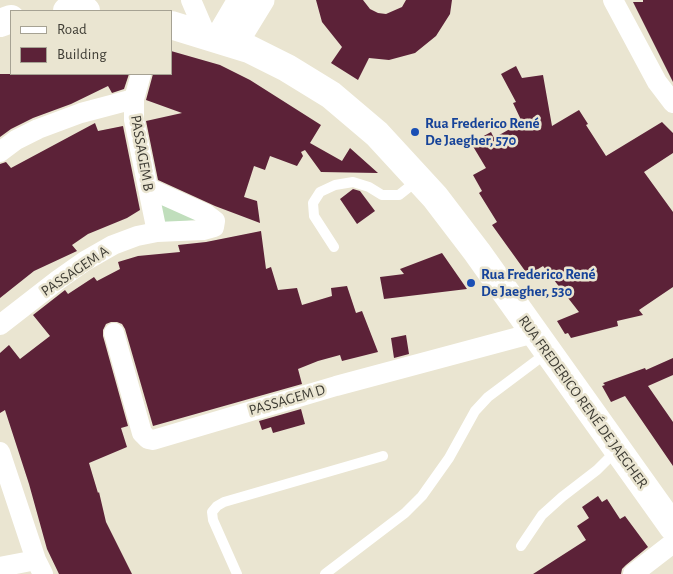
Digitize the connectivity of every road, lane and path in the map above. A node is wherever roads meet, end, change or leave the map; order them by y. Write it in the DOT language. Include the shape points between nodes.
graph roads {
  1 [pos="191,0"];
  2 [pos="240,0"];
  3 [pos="262,0"];
  4 [pos="613,0"];
  5 [pos="172,26"];
  6 [pos="220,39"];
  7 [pos="141,75"];
  8 [pos="134,99"];
  9 [pos="673,103"];
  10 [pos="0,152"];
  11 [pos="419,179"];
  12 [pos="148,188"];
  13 [pos="157,232"];
  14 [pos="334,247"];
  15 [pos="0,325"];
  16 [pos="114,332"];
  17 [pos="541,342"];
  18 [pos="618,450"];
  19 [pos="383,456"];
  20 [pos="1,457"];
  21 [pos="673,527"];
  22 [pos="673,543"];
  23 [pos="521,546"];
  24 [pos="0,567"];
  25 [pos="40,567"];
  26 [pos="236,574"];
  27 [pos="325,574"];
  28 [pos="633,574"];
  1 -- 6 [label="street"];
  2 -- 6 [label="street"];
  3 -- 6 [label="street"];
  4 -- 9 [label="street" via="657,82"];
  5 -- 6 [label="main road, RUA FREDERICO RENÉ DE JAEGHER"];
  6 -- 11 [label="main road, RUA FREDERICO RENÉ DE JAEGHER" via="287,68 330,95 378,134"];
  7 -- 8 [label="street, PASSAGEM B"];
  8 -- 10 [label="street" via="38,129"];
  8 -- 12 [label="street, PASSAGEM B" via="134,120"];
  11 -- 14 [label="lane" via="399,196 382,195 353,182 320,192 313,203 314,216"];
  11 -- 17 [label="main road, RUA FREDERICO RENÉ DE JAEGHER" via="477,252"];
  12 -- 13 [label="street, PASSAGEM B"];
  12 -- 13 [label="street, PASSAGEM A" via="215,221 214,227 203,230"];
  13 -- 15 [label="street, PASSAGEM A" via="113,245 92,257"];
  16 -- 17 [label="street, PASSAGEM D" via="142,433 153,440 336,386"];
  17 -- 18 [label="main road, RUA FREDERICO RENÉ DE JAEGHER"];
  17 -- 27 [label="lane" via="474,411 449,458 417,502"];
  18 -- 21 [label="main road, RUA FREDERICO RENÉ DE JAEGHER"];
  18 -- 23 [label="lane" via="542,515"];
  19 -- 26 [label="lane" via="216,506 212,512 213,520"];
  20 -- 25 [label="street"];
  22 -- 28 [label="street"];
  24 -- 25 [label="street"];
}
